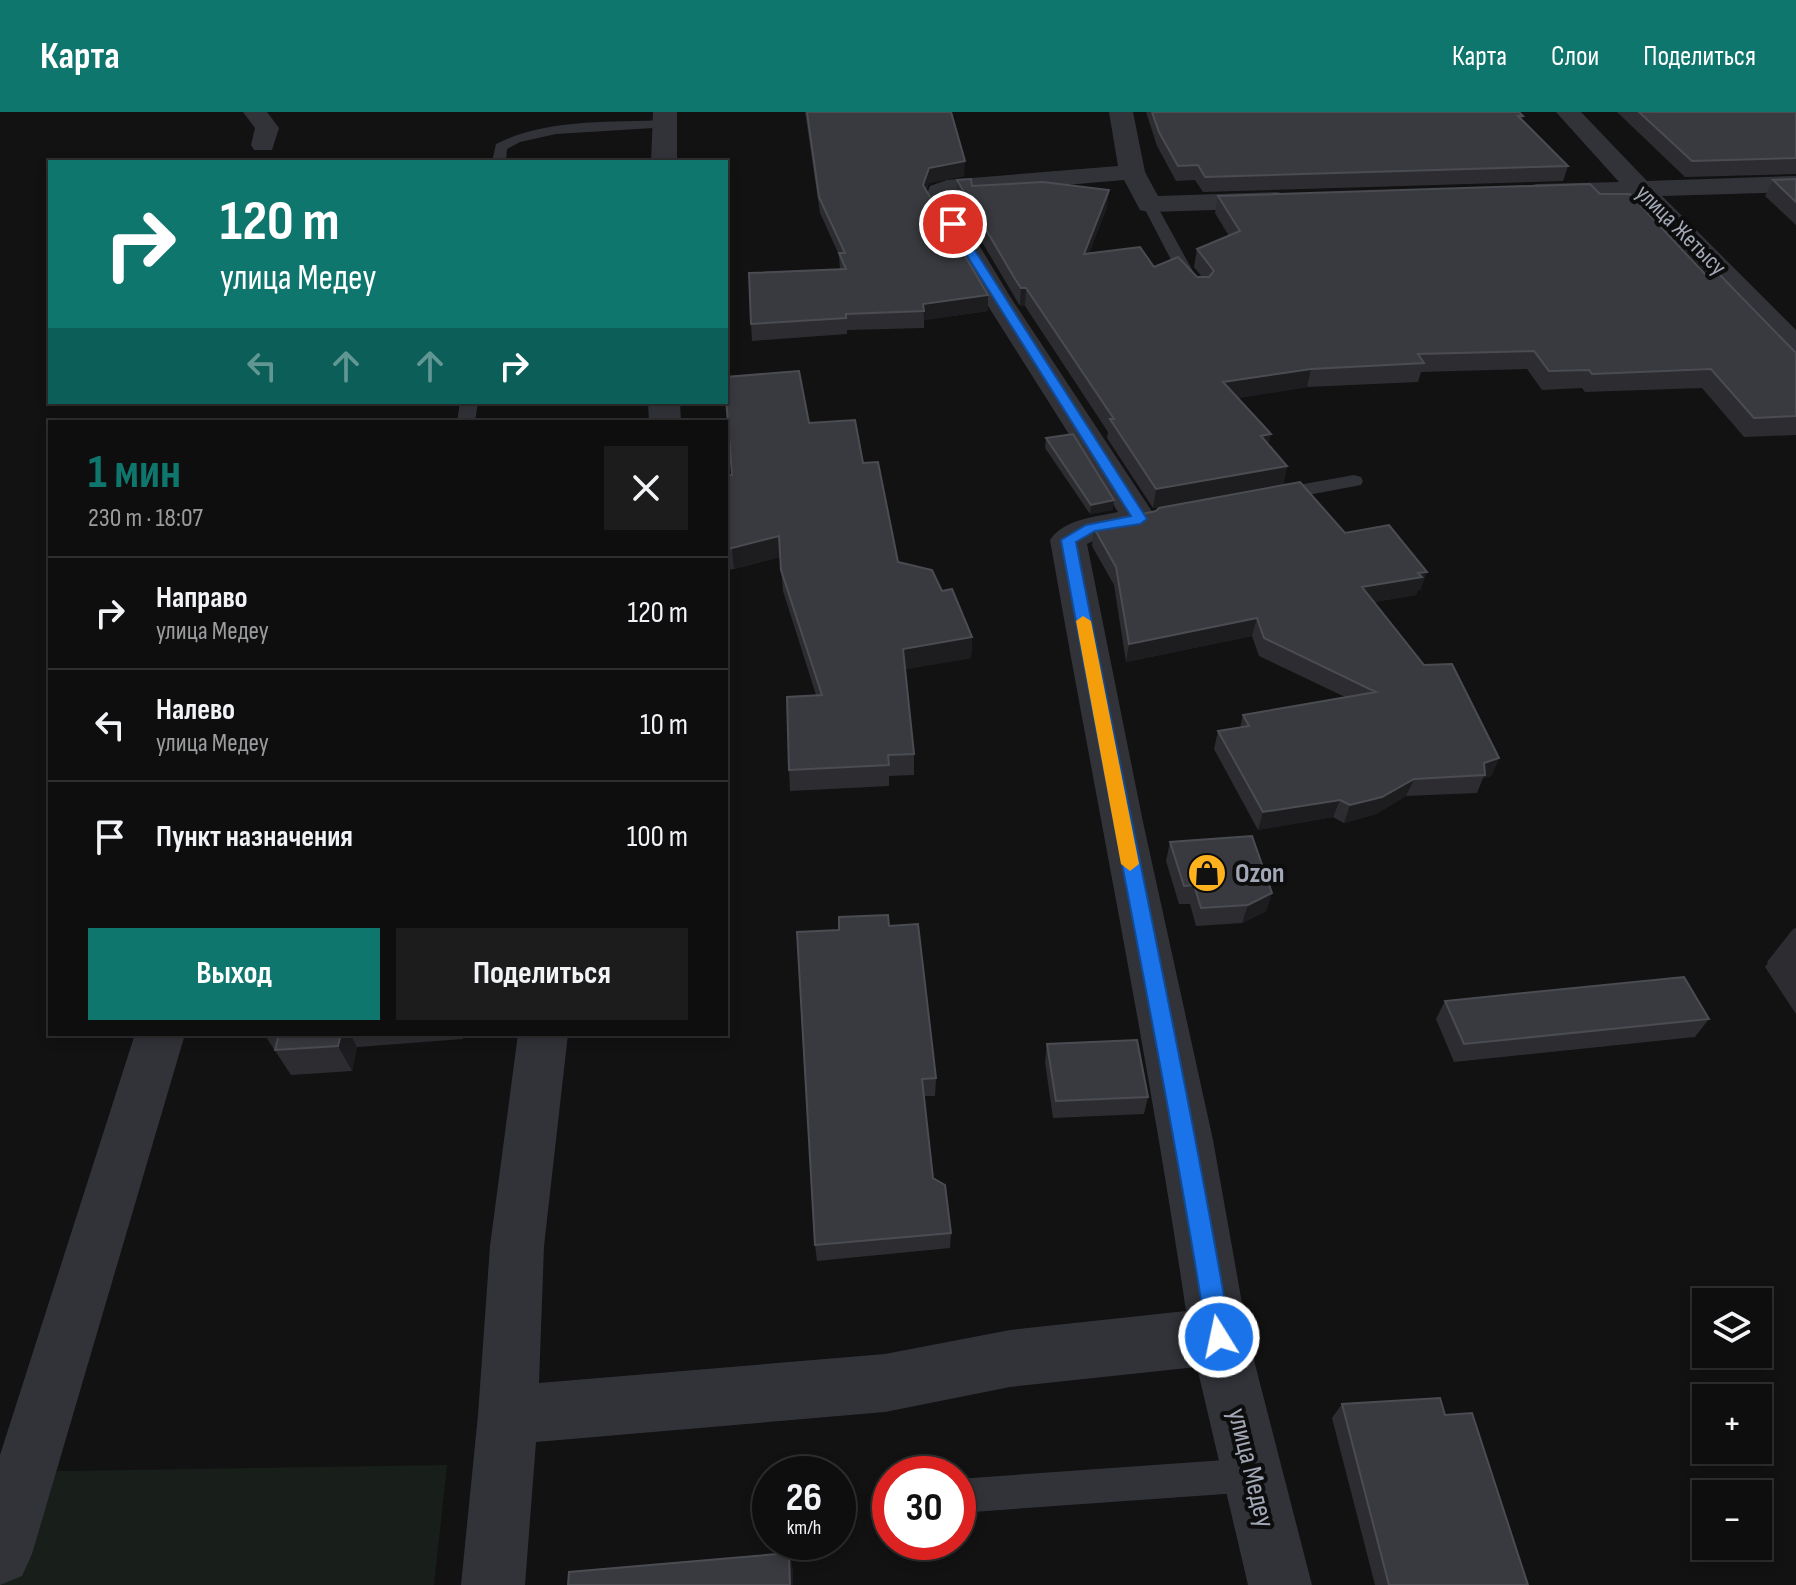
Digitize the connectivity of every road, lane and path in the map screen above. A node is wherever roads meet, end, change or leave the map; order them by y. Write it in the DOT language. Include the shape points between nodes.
graph roads {
  1 [pos="255,112"];
  2 [pos="1121,112"];
  3 [pos="1568,112"];
  4 [pos="665,118"];
  5 [pos="263,145"];
  6 [pos="499,160"];
  7 [pos="664,160"];
  8 [pos="1132,172"];
  9 [pos="1796,184"];
  10 [pos="1640,189"];
  11 [pos="1514,193"];
  12 [pos="1294,199"];
  13 [pos="1149,204"];
  14 [pos="1200,289"];
  15 [pos="1796,347"];
  16 [pos="1354,481"];
  17 [pos="1249,500"];
  18 [pos="159,1036"];
  19 [pos="543,1036"];
  20 [pos="1219,1337"];
  21 [pos="508,1415"];
  22 [pos="1253,1475"];
  23 [pos="976,1495"];
  24 [pos="0,1554"];
  25 [pos="493,1585"];
  26 [pos="1280,1585"];
  1 -- 5 [label="street" via="267,128"];
  2 -- 8 [label="street"];
  3 -- 10 [label="street, улица Жетысу"];
  4 -- 6 [label="lane" via="512,139 501,147"];
  4 -- 7 [label="street"];
  8 -- 13 [label="street"];
  8 -- 20 [label="street, улица Медеу" via="947,188 939,191 938,199 997,298 1146,518 1091,528 1068,540 1187,1140"];
  9 -- 10 [label="street"];
  10 -- 11 [label="street"];
  10 -- 15 [label="street, улица Жетысу"];
  12 -- 13 [label="street"];
  13 -- 14 [label="lane" via="1188,277"];
  16 -- 17 [label="lane"];
  18 -- 24 [label="street"];
  19 -- 21 [label="street" via="517,1246"];
  20 -- 21 [label="street" via="1059,1350 885,1383"];
  20 -- 22 [label="street, улица Медеу"];
  21 -- 25 [label="street"];
  22 -- 23 [label="lane"];
  22 -- 26 [label="street, улица Медеу"];
}
